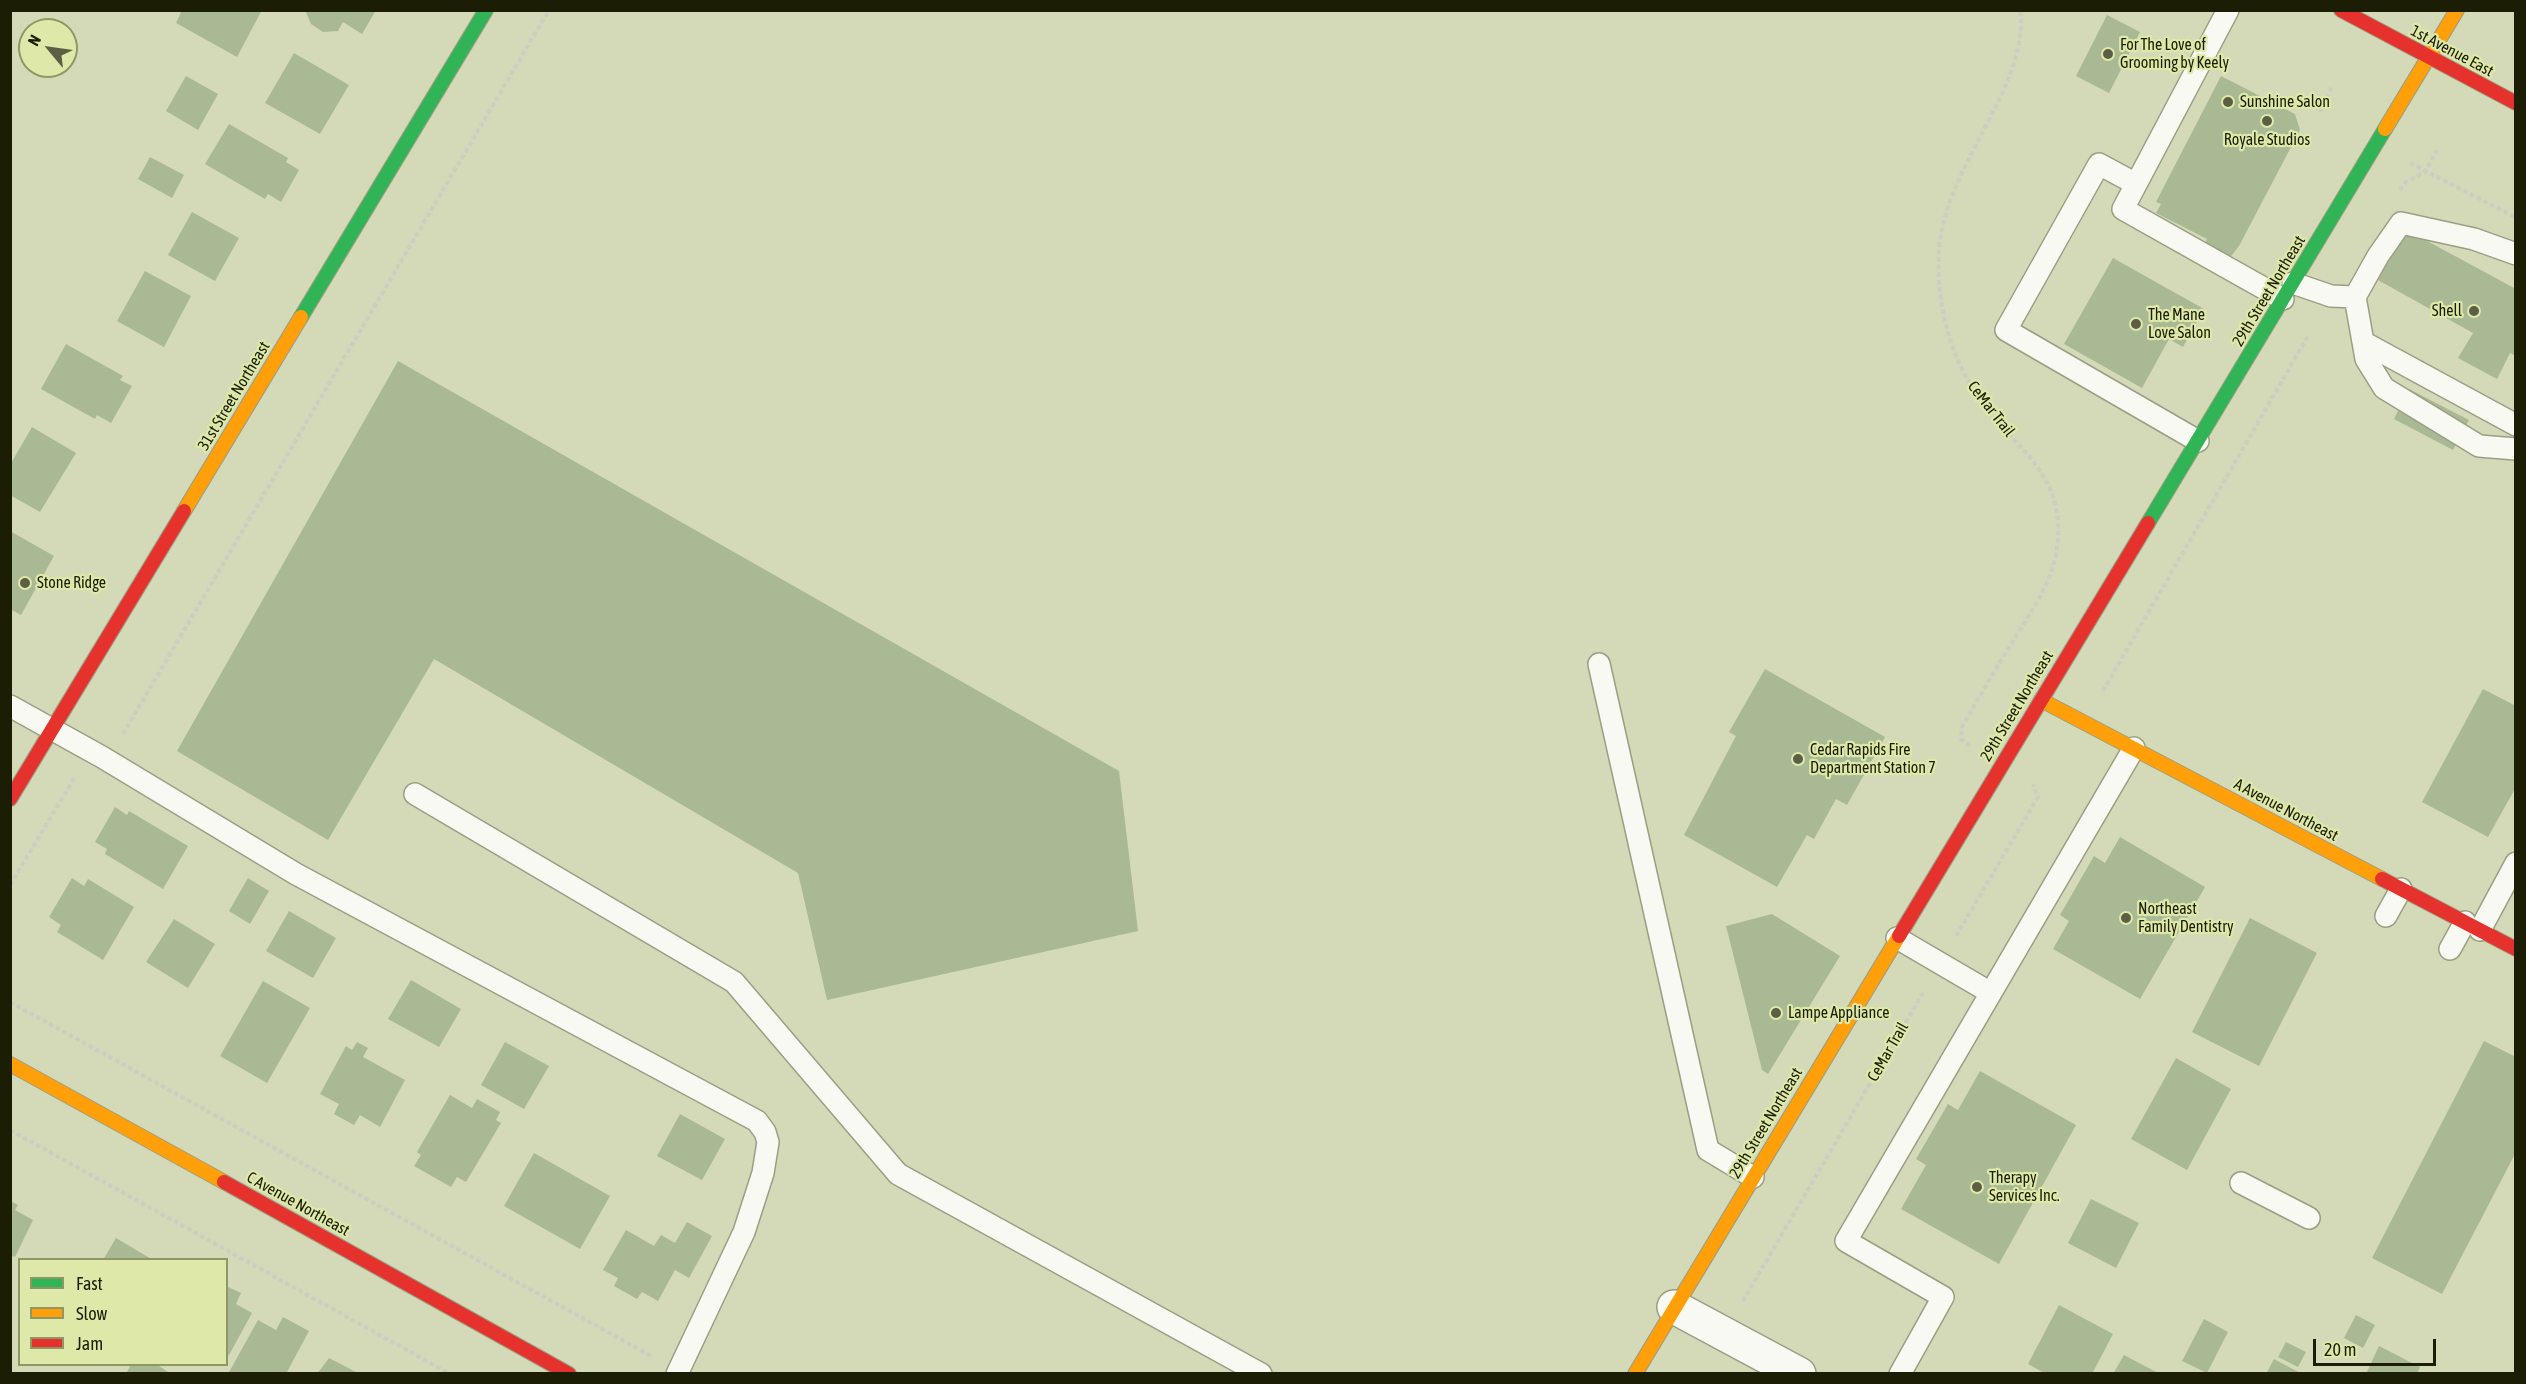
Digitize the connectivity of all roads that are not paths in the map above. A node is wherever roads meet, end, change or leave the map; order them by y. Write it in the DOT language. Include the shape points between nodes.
graph roads {
  1 [pos="486,10"];
  2 [pos="2228,10"];
  3 [pos="2341,10"];
  4 [pos="2457,10"];
  5 [pos="2429,57"];
  6 [pos="2516,103"];
  7 [pos="2136,184"];
  8 [pos="2516,254"];
  9 [pos="2288,291"];
  10 [pos="2355,297"];
  11 [pos="2363,342"];
  12 [pos="2516,425"];
  13 [pos="2198,441"];
  14 [pos="2516,449"];
  15 [pos="1599,663"];
  16 [pos="2041,700"];
  17 [pos="10,706"];
  18 [pos="52,730"];
  19 [pos="2134,748"];
  20 [pos="415,794"];
  21 [pos="10,799"];
  22 [pos="2516,863"];
  23 [pos="2401,888"];
  24 [pos="2386,916"];
  25 [pos="2473,926"];
  26 [pos="1897,938"];
  27 [pos="2450,949"];
  28 [pos="2516,949"];
  29 [pos="1991,993"];
  30 [pos="10,1064"];
  31 [pos="1753,1177"];
  32 [pos="2241,1183"];
  33 [pos="2309,1218"];
  34 [pos="1674,1306"];
  35 [pos="677,1372"];
  36 [pos="569,1374"];
  37 [pos="1262,1374"];
  38 [pos="1635,1374"];
  39 [pos="1799,1374"];
  40 [pos="1900,1374"];
  1 -- 18 [label="street, 31st Street Northeast"];
  2 -- 7 [label="lane"];
  3 -- 5 [label="street, 1st Avenue East"];
  4 -- 5 [label="street, 29th Street Northeast"];
  5 -- 6 [label="street, 1st Avenue East"];
  5 -- 9 [label="street, 29th Street Northeast"];
  7 -- 9 [label="lane" via="2123,209"];
  7 -- 13 [label="lane" via="2099,164 2006,330"];
  8 -- 10 [label="lane" via="2474,239 2401,223"];
  9 -- 10 [label="lane"];
  9 -- 13 [label="street, 29th Street Northeast"];
  10 -- 11 [label="lane"];
  11 -- 12 [label="lane"];
  11 -- 14 [label="lane" via="2366,359 2384,388 2479,446"];
  13 -- 16 [label="street, 29th Street Northeast"];
  15 -- 31 [label="lane" via="1708,1150"];
  16 -- 19 [label="street, A Avenue Northeast"];
  16 -- 26 [label="street, 29th Street Northeast"];
  17 -- 18 [label="lane"];
  18 -- 21 [label="street, 31st Street Northeast"];
  18 -- 35 [label="lane" via="296,874 757,1121 768,1142 763,1173 744,1232"];
  19 -- 23 [label="street, A Avenue Northeast"];
  19 -- 29 [label="lane"];
  20 -- 37 [label="lane" via="734,982 898,1174"];
  22 -- 25 [label="lane"];
  23 -- 24 [label="lane"];
  23 -- 25 [label="street, A Avenue Northeast"];
  25 -- 27 [label="lane"];
  25 -- 28 [label="street, A Avenue Northeast"];
  26 -- 29 [label="lane"];
  26 -- 31 [label="street, 29th Street Northeast"];
  29 -- 40 [label="lane" via="1846,1241 1942,1297"];
  30 -- 36 [label="street, C Avenue Northeast"];
  31 -- 34 [label="street, 29th Street Northeast"];
  32 -- 33 [label="lane"];
  34 -- 38 [label="street, 29th Street Northeast"];
  34 -- 39 [label="street"];
}
